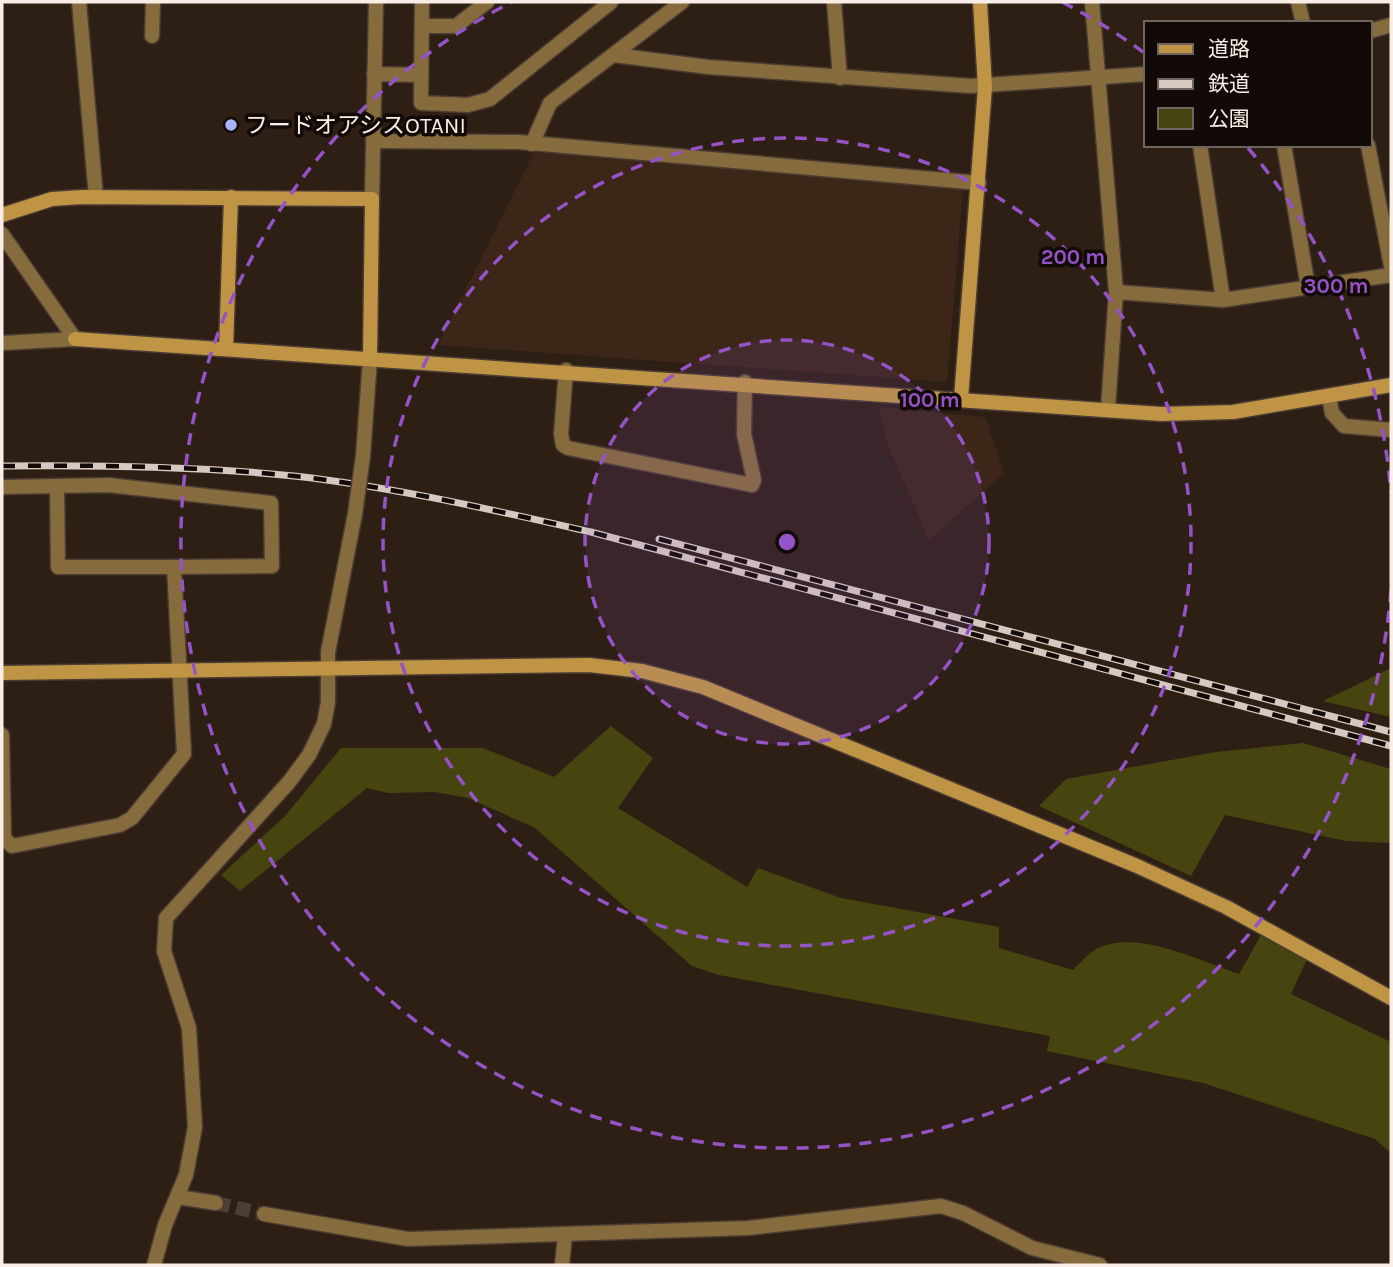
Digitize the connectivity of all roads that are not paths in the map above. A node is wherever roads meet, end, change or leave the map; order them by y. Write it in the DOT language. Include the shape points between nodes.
graph roads {
  1 [pos="79,2"];
  2 [pos="153,2"];
  3 [pos="376,2"];
  4 [pos="422,2"];
  5 [pos="487,2"];
  6 [pos="611,2"];
  7 [pos="682,2"];
  8 [pos="834,2"];
  9 [pos="980,2"];
  10 [pos="1092,2"];
  11 [pos="1298,2"];
  12 [pos="1303,21"];
  13 [pos="1391,25"];
  14 [pos="422,26"];
  15 [pos="1372,30"];
  16 [pos="152,36"];
  17 [pos="614,55"];
  18 [pos="374,74"];
  19 [pos="1144,74"];
  20 [pos="421,75"];
  21 [pos="840,78"];
  22 [pos="1097,79"];
  23 [pos="985,87"];
  24 [pos="373,141"];
  25 [pos="532,144"];
  26 [pos="1200,147"];
  27 [pos="1284,147"];
  28 [pos="1368,147"];
  29 [pos="979,183"];
  30 [pos="96,197"];
  31 [pos="231,197"];
  32 [pos="372,199"];
  33 [pos="2,215"];
  34 [pos="3,237"];
  35 [pos="1391,267"];
  36 [pos="1391,275"];
  37 [pos="1308,287"];
  38 [pos="1115,292"];
  39 [pos="1223,300"];
  40 [pos="75,339"];
  41 [pos="2,342"];
  42 [pos="226,349"];
  43 [pos="370,359"];
  44 [pos="566,370"];
  45 [pos="744,382"];
  46 [pos="1391,385"];
  47 [pos="1329,396"];
  48 [pos="961,399"];
  49 [pos="1108,409"];
  50 [pos="1391,430"];
  51 [pos="2,486"];
  52 [pos="57,486"];
  53 [pos="174,567"];
  54 [pos="328,668"];
  55 [pos="180,669"];
  56 [pos="2,673"];
  57 [pos="2,735"];
  58 [pos="2,765"];
  59 [pos="1391,998"];
  60 [pos="178,1197"];
  61 [pos="216,1203"];
  62 [pos="264,1214"];
  63 [pos="565,1235"];
  64 [pos="154,1265"];
  65 [pos="562,1265"];
  66 [pos="1100,1265"];
  1 -- 30 [label="street"];
  2 -- 16 [label="street"];
  3 -- 18 [label="street"];
  4 -- 14 [label="street"];
  5 -- 14 [label="street" via="456,26"];
  6 -- 20 [label="street" via="489,99 468,105 421,103"];
  7 -- 17 [label="street"];
  8 -- 21 [label="street"];
  9 -- 23 [label="street"];
  10 -- 22 [label="street"];
  11 -- 12 [label="street"];
  13 -- 15 [label="street"];
  14 -- 20 [label="street"];
  17 -- 21 [label="street"];
  17 -- 25 [label="street" via="550,103"];
  18 -- 20 [label="street"];
  18 -- 24 [label="street"];
  19 -- 22 [label="street"];
  21 -- 23 [label="street"];
  22 -- 23 [label="street"];
  22 -- 38 [label="street"];
  23 -- 29 [label="street"];
  24 -- 25 [label="street"];
  24 -- 32 [label="street"];
  25 -- 29 [label="street"];
  26 -- 39 [label="street"];
  27 -- 37 [label="street"];
  28 -- 35 [label="street"];
  29 -- 48 [label="street"];
  30 -- 31 [label="street"];
  30 -- 33 [label="street" via="52,199"];
  31 -- 32 [label="street"];
  31 -- 42 [label="street"];
  32 -- 43 [label="street"];
  34 -- 40 [label="street"];
  36 -- 37 [label="street"];
  37 -- 39 [label="street"];
  38 -- 39 [label="street"];
  38 -- 49 [label="street"];
  40 -- 41 [label="street"];
  40 -- 42 [label="street"];
  42 -- 43 [label="street"];
  43 -- 44 [label="street"];
  43 -- 54 [label="street, bridge" via="363,457"];
  44 -- 45 [label="street"];
  44 -- 45 [label="street" via="563,445 752,485 744,434"];
  45 -- 48 [label="street"];
  46 -- 47 [label="street"];
  47 -- 49 [label="street" via="1202,414"];
  47 -- 50 [label="street" via="1332,413 1344,426"];
  48 -- 49 [label="street"];
  51 -- 52 [label="street"];
  52 -- 53 [label="street" via="58,567"];
  52 -- 53 [label="street" via="108,485 271,503 272,566"];
  53 -- 55 [label="street"];
  54 -- 55 [label="street"];
  54 -- 59 [label="street" via="589,665 642,671 703,687 1137,866 1226,907"];
  54 -- 60 [label="street" via="324,724 309,755 166,918 164,951 187,1020 195,1087 195,1127"];
  55 -- 56 [label="street"];
  55 -- 58 [label="street" via="184,754 132,818 120,825 12,846 4,838"];
  57 -- 58 [label="street"];
  60 -- 61 [label="street"];
  60 -- 64 [label="street"];
  62 -- 63 [label="street" via="388,1238"];
  63 -- 65 [label="street"];
  63 -- 66 [label="street" via="748,1228 941,1206 1032,1248"];
}
